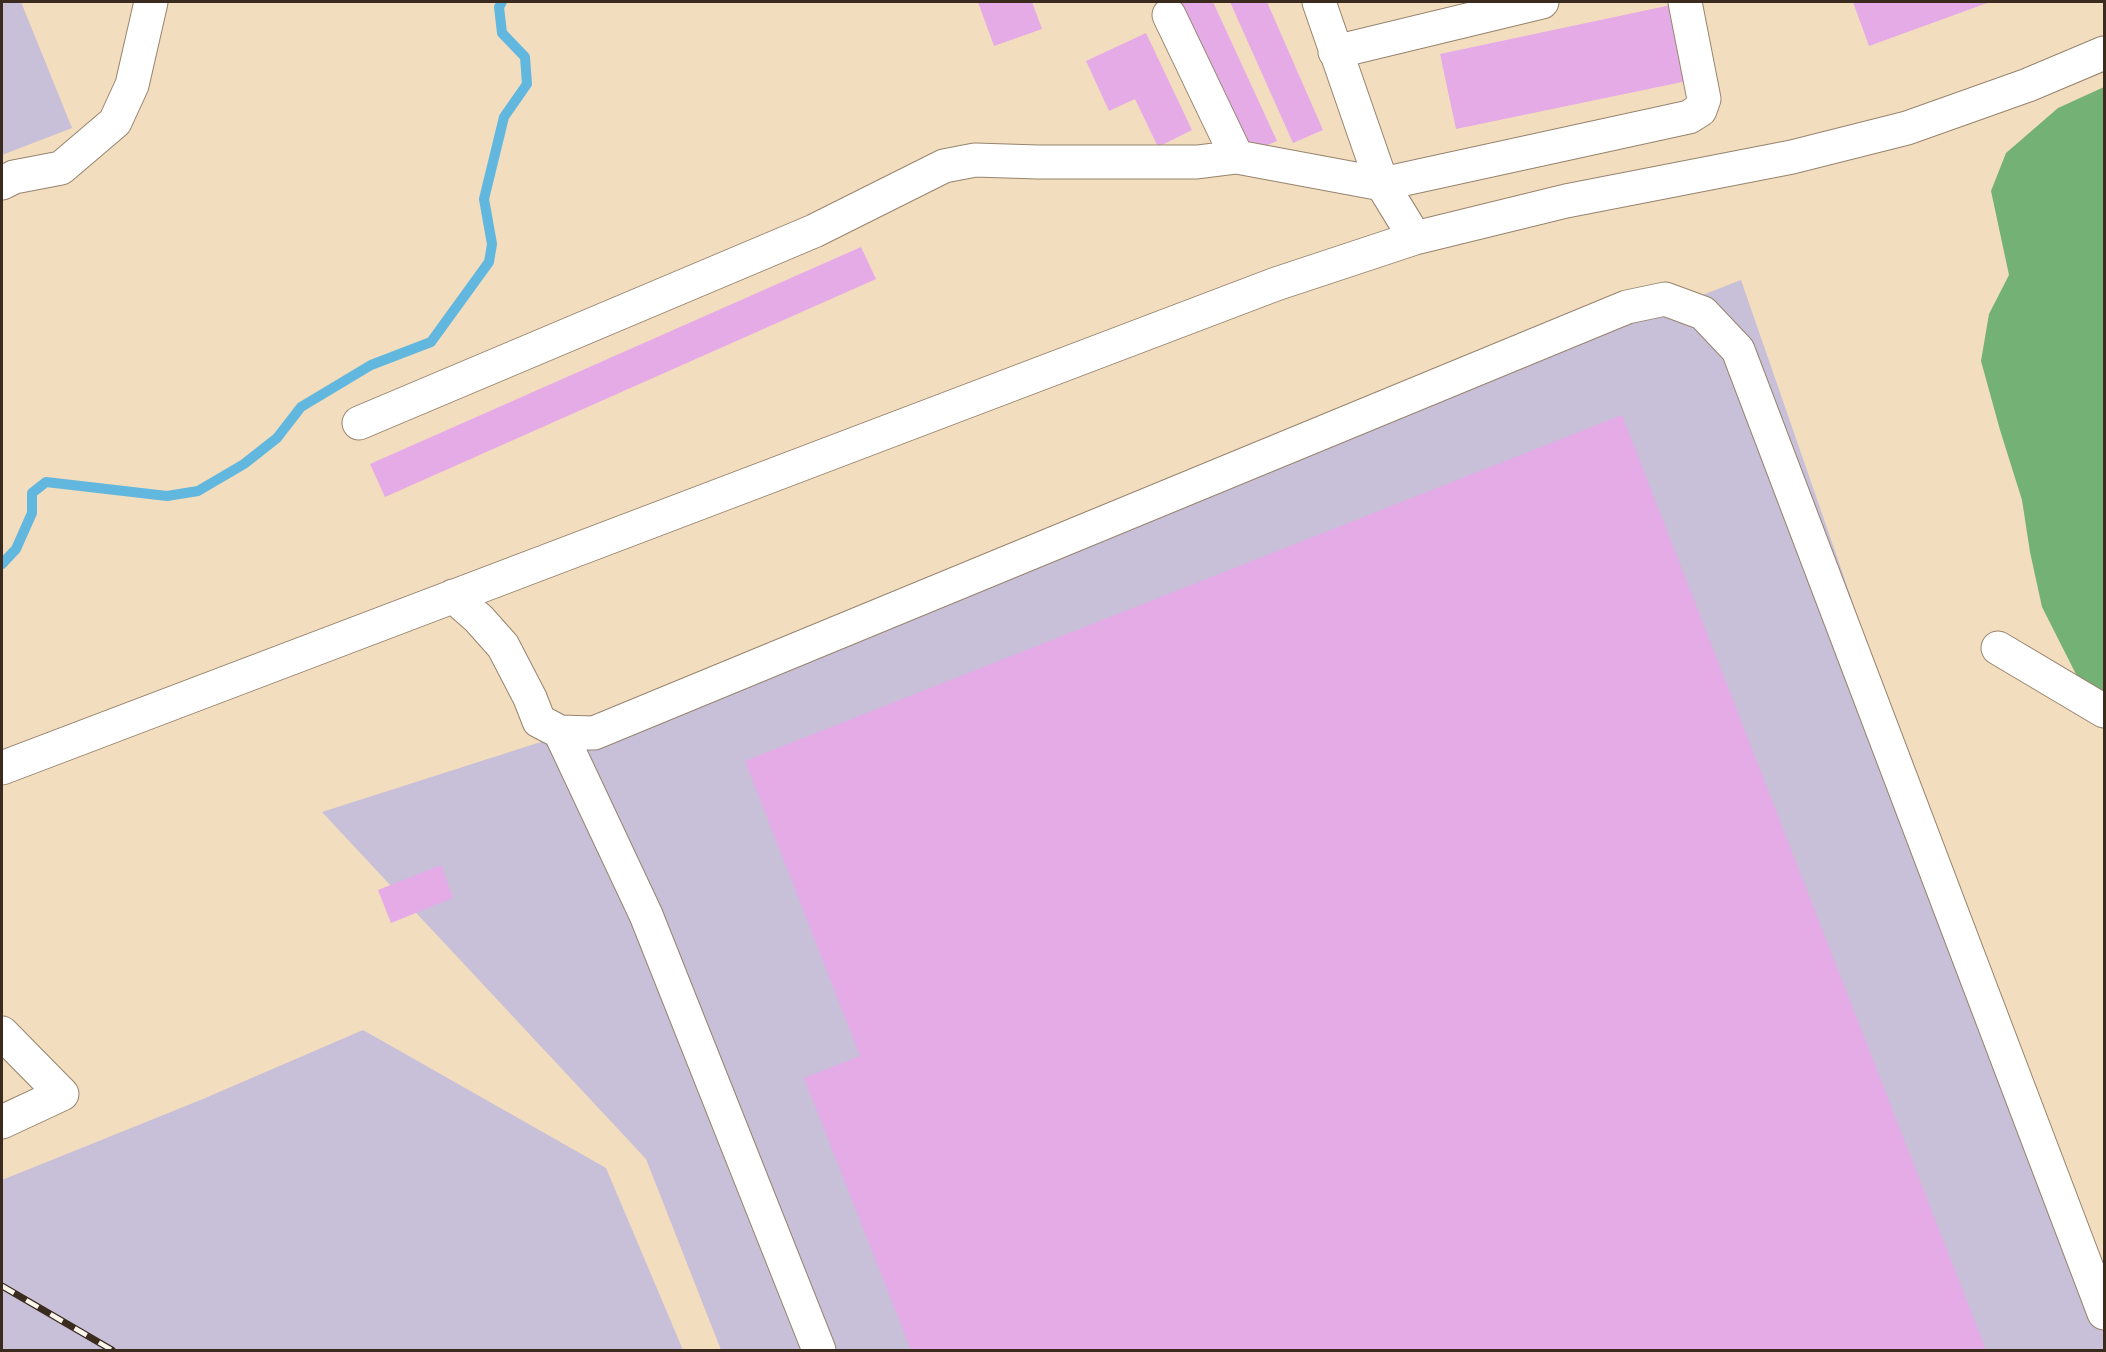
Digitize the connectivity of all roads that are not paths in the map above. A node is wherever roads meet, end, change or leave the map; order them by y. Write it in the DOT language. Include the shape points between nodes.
graph roads {
  1 [pos="151,2"];
  2 [pos="1319,2"];
  3 [pos="1542,2"];
  4 [pos="1685,2"];
  5 [pos="1168,15"];
  6 [pos="1335,52"];
  7 [pos="2104,53"];
  8 [pos="1238,157"];
  9 [pos="2,183"];
  10 [pos="1382,184"];
  11 [pos="1415,238"];
  12 [pos="359,423"];
  13 [pos="453,596"];
  14 [pos="1998,648"];
  15 [pos="2104,711"];
  16 [pos="560,732"];
  17 [pos="2,768"];
  18 [pos="2,1033"];
  19 [pos="2,1122"];
  20 [pos="2104,1313"];
  21 [pos="819,1350"];
  1 -- 9 [label="street" via="132,85 115,122 61,168"];
  2 -- 6 [label="street"];
  3 -- 6 [label="street"];
  4 -- 10 [label="street" via="1704,99 1695,114"];
  5 -- 8 [label="street"];
  6 -- 10 [label="street"];
  7 -- 11 [label="street" via="1907,128 1792,157 1566,201"];
  8 -- 10 [label="street"];
  8 -- 12 [label="street" via="1197,162 975,160 944,166 814,231"];
  10 -- 11 [label="street"];
  11 -- 13 [label="street" via="1276,284"];
  13 -- 16 [label="street" via="503,646 539,721"];
  13 -- 17 [label="street"];
  14 -- 15 [label="street"];
  16 -- 20 [label="street" via="594,733 1627,307 1665,299 1703,313 1738,350"];
  16 -- 21 [label="street" via="646,915"];
  18 -- 19 [label="street" via="62,1094"];
}
